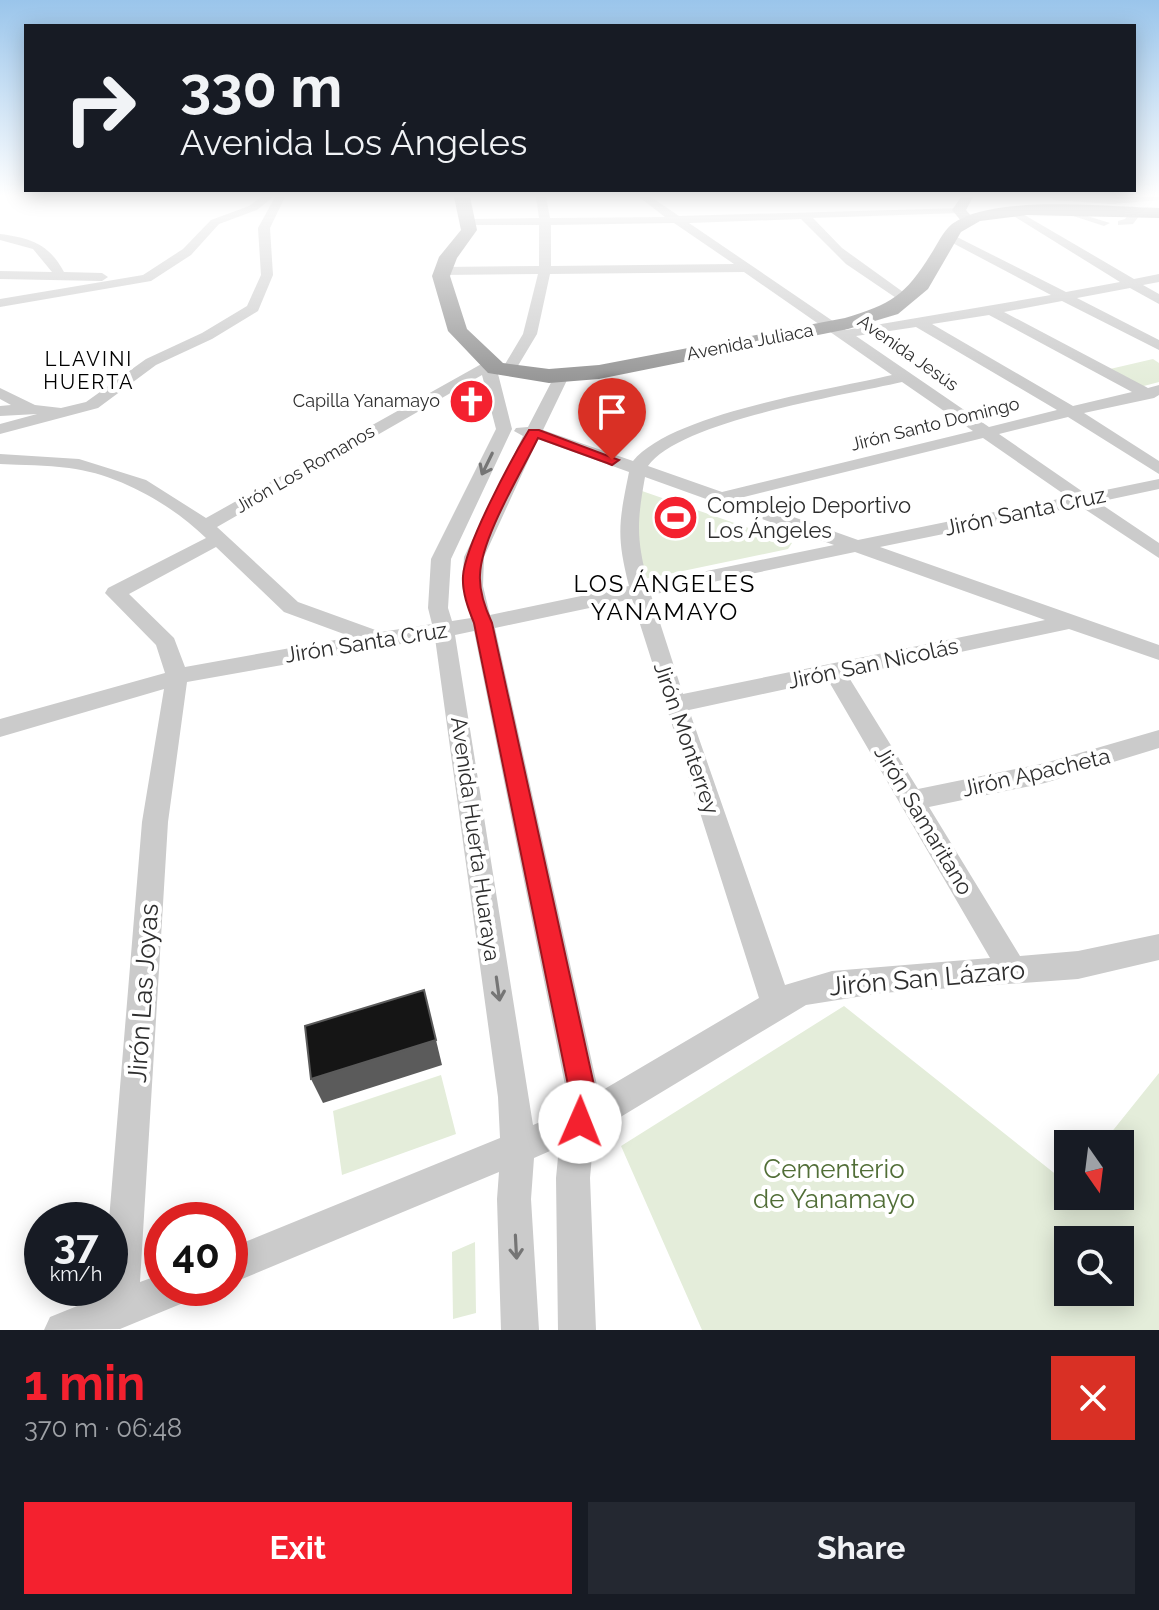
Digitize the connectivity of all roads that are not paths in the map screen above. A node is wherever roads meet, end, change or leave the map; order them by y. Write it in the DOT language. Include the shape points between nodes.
graph roads {
  1 [pos="50,259"];
  2 [pos="176,259"];
  3 [pos="266,259"];
  4 [pos="448,259"];
  5 [pos="545,259"];
  6 [pos="735,259"];
  7 [pos="845,259"];
  8 [pos="938,259"];
  9 [pos="992,259"];
  10 [pos="1089,259"];
  11 [pos="748,268"];
  12 [pos="442,271"];
  13 [pos="545,271"];
  14 [pos="0,275"];
  15 [pos="60,276"];
  16 [pos="147,278"];
  17 [pos="1159,278"];
  18 [pos="1129,284"];
  19 [pos="1067,297"];
  20 [pos="1159,300"];
  21 [pos="0,303"];
  22 [pos="898,305"];
  23 [pos="991,311"];
  24 [pos="937,319"];
  25 [pos="918,322"];
  26 [pos="838,330"];
  27 [pos="1159,346"];
  28 [pos="499,368"];
  29 [pos="561,376"];
  30 [pos="906,376"];
  31 [pos="0,393"];
  32 [pos="1155,395"];
  33 [pos="29,408"];
  34 [pos="0,411"];
  35 [pos="1070,411"];
  36 [pos="69,413"];
  37 [pos="0,429"];
  38 [pos="504,429"];
  39 [pos="986,431"];
  40 [pos="534,432"];
  41 [pos="0,459"];
  42 [pos="1159,469"];
  43 [pos="638,470"];
  44 [pos="1159,484"];
  45 [pos="720,498"];
  46 [pos="1080,499"];
  47 [pos="210,533"];
  48 [pos="856,546"];
  49 [pos="1159,552"];
  50 [pos="642,589"];
  51 [pos="1070,622"];
  52 [pos="483,623"];
  53 [pos="445,629"];
  54 [pos="378,639"];
  55 [pos="1159,653"];
  56 [pos="834,671"];
  57 [pos="177,676"];
  58 [pos="676,704"];
  59 [pos="0,728"];
  60 [pos="1159,739"];
  61 [pos="912,800"];
  62 [pos="1159,947"];
  63 [pos="1013,970"];
  64 [pos="776,1004"];
  65 [pos="580,1122"];
  66 [pos="518,1148"];
  67 [pos="248,1259"];
  68 [pos="144,1300"];
  69 [pos="120,1310"];
  70 [pos="63,1330"];
  71 [pos="520,1330"];
  72 [pos="577,1330"];
  1 -- 15 [label="street"];
  2 -- 16 [label="street"];
  3 -- 36 [label="street" via="267,275 253,308 151,362 106,397"];
  4 -- 12 [label="highway"];
  5 -- 13 [label="street"];
  6 -- 11 [label="street, Avenida Jesús"];
  7 -- 22 [label="street"];
  8 -- 22 [label="highway" via="921,285"];
  9 -- 19 [label="street"];
  10 -- 18 [label="street"];
  11 -- 13 [label="street"];
  11 -- 26 [label="street, Avenida Jesús"];
  12 -- 13 [label="street"];
  12 -- 28 [label="highway" via="458,331"];
  13 -- 28 [label="street" via="537,318 518,359"];
  14 -- 15 [label="street"];
  15 -- 16 [label="street"];
  16 -- 21 [label="street"];
  17 -- 18 [label="street"];
  18 -- 19 [label="street"];
  18 -- 20 [label="street"];
  19 -- 23 [label="street"];
  19 -- 27 [label="street"];
  22 -- 24 [label="street"];
  22 -- 26 [label="highway, Avenida Juliaca"];
  23 -- 24 [label="street"];
  23 -- 32 [label="street"];
  24 -- 25 [label="street"];
  25 -- 26 [label="street"];
  25 -- 35 [label="street"];
  26 -- 29 [label="highway, Avenida Juliaca"];
  26 -- 30 [label="street, Avenida Jesús"];
  28 -- 29 [label="highway, Avenida Juliaca"];
  28 -- 38 [label="street" via="490,377"];
  28 -- 47 [label="street, Jirón Los Romanos"];
  29 -- 40 [label="street, Avenida Huerta Huaraya"];
  30 -- 39 [label="street, Avenida Jesús"];
  30 -- 43 [label="street" via="707,423 658,448"];
  31 -- 33 [label="street"];
  32 -- 35 [label="street, Jirón Santo Domingo"];
  33 -- 34 [label="street"];
  33 -- 36 [label="street"];
  35 -- 39 [label="street, Jirón Santo Domingo"];
  35 -- 42 [label="street"];
  36 -- 37 [label="street"];
  38 -- 40 [label="street"];
  38 -- 53 [label="street, Avenida Huerta Huaraya, one-way" via="441,559 438,608"];
  39 -- 45 [label="street, Jirón Santo Domingo"];
  39 -- 46 [label="street, Avenida Jesús"];
  40 -- 43 [label="street"];
  40 -- 52 [label="street, Avenida Huerta Huaraya" via="474,556 471,575"];
  41 -- 47 [label="street" via="63,461 119,476 165,496"];
  43 -- 45 [label="street"];
  43 -- 50 [label="street, Jirón Monterrey" via="627,534"];
  44 -- 46 [label="street, Jirón Santa Cruz"];
  45 -- 48 [label="street"];
  46 -- 48 [label="street, Jirón Santa Cruz"];
  46 -- 49 [label="street, Avenida Jesús"];
  47 -- 54 [label="street" via="291,607"];
  47 -- 57 [label="street, Jirón Los Romanos" via="115,593 166,643"];
  48 -- 50 [label="street, Jirón Santa Cruz"];
  48 -- 51 [label="street"];
  50 -- 52 [label="street, Jirón Santa Cruz"];
  50 -- 58 [label="street, Jirón Monterrey"];
  51 -- 55 [label="street"];
  51 -- 56 [label="street, Jirón San Nicolás"];
  52 -- 53 [label="street, Jirón Santa Cruz"];
  52 -- 65 [label="street, Avenida Huerta Huaraya" via="581,1085"];
  53 -- 54 [label="street, Jirón Santa Cruz"];
  53 -- 66 [label="street, Avenida Huerta Huaraya, one-way"];
  54 -- 57 [label="street, Jirón Santa Cruz"];
  56 -- 58 [label="street, Jirón San Nicolás"];
  56 -- 61 [label="street, Jirón Samaritano"];
  57 -- 59 [label="street, Jirón Santa Cruz"];
  57 -- 69 [label="street, Jirón Las Joyas" via="155,822"];
  58 -- 64 [label="street, Jirón Monterrey"];
  60 -- 61 [label="street, Jirón Apacheta" via="1045,773"];
  61 -- 63 [label="street, Jirón Samaritano"];
  62 -- 63 [label="street, Jirón San Lázaro" via="1078,965"];
  63 -- 64 [label="street, Jirón San Lázaro" via="832,985"];
  64 -- 65 [label="street, Jirón San Lázaro"];
  65 -- 66 [label="street, Jirón San Lázaro"];
  65 -- 72 [label="street, Avenida Huerta Huaraya" via="573,1178"];
  66 -- 67 [label="street, Jirón San Lázaro"];
  66 -- 71 [label="street, Avenida Huerta Huaraya, one-way" via="514,1199"];
  68 -- 69 [label="street"];
  69 -- 70 [label="street"];
}
